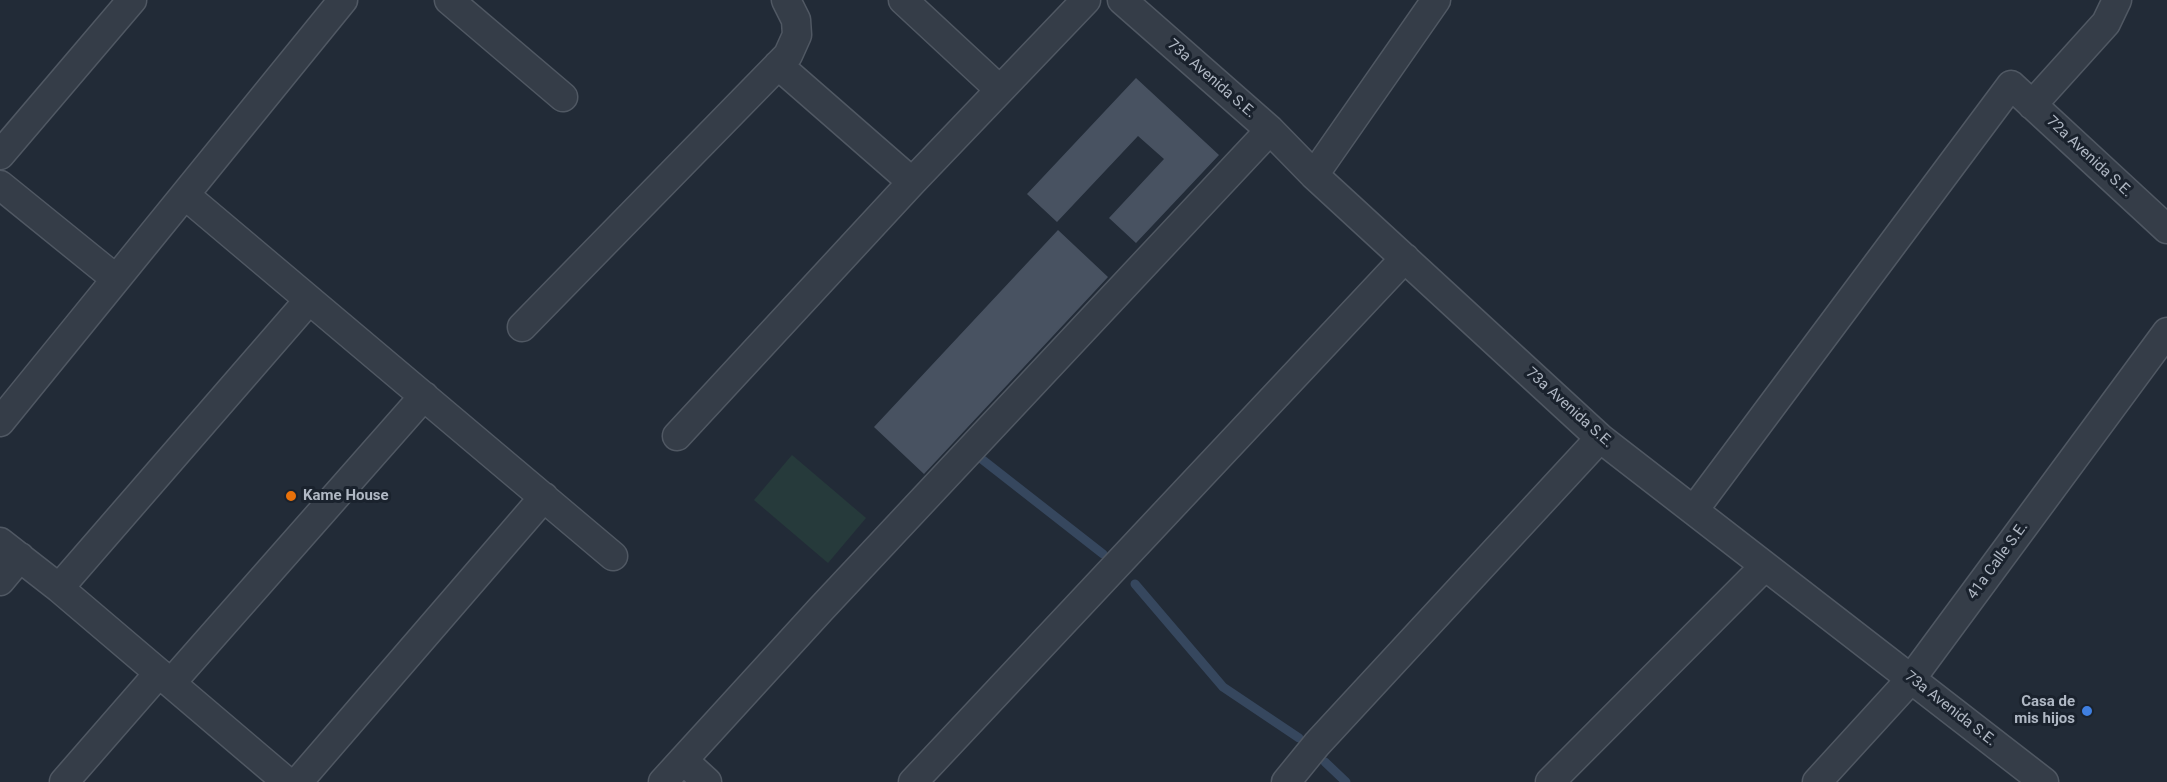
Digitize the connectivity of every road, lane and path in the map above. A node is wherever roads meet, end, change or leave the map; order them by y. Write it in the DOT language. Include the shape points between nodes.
graph roads {
  1 [pos="132,0"];
  2 [pos="448,0"];
  3 [pos="786,0"];
  4 [pos="903,0"];
  5 [pos="1086,0"];
  6 [pos="1122,0"];
  7 [pos="1436,0"];
  8 [pos="2117,0"];
  9 [pos="334,3"];
  10 [pos="778,65"];
  11 [pos="999,90"];
  12 [pos="563,97"];
  13 [pos="2032,105"];
  14 [pos="1270,130"];
  15 [pos="0,155"];
  16 [pos="1314,175"];
  17 [pos="912,182"];
  18 [pos="0,185"];
  19 [pos="185,195"];
  20 [pos="2167,229"];
  21 [pos="1405,258"];
  22 [pos="116,279"];
  23 [pos="309,300"];
  24 [pos="522,327"];
  25 [pos="2167,332"];
  26 [pos="424,396"];
  27 [pos="0,422"];
  28 [pos="677,436"];
  29 [pos="1600,438"];
  30 [pos="544,497"];
  31 [pos="1694,510"];
  32 [pos="10,549"];
  33 [pos="613,556"];
  34 [pos="1765,566"];
  35 [pos="0,581"];
  36 [pos="59,588"];
  37 [pos="165,678"];
  38 [pos="1911,679"];
  39 [pos="683,760"];
  40 [pos="64,782"];
  41 [pos="287,782"];
  42 [pos="298,782"];
  43 [pos="663,782"];
  44 [pos="707,782"];
  45 [pos="913,782"];
  46 [pos="1286,782"];
  47 [pos="1550,782"];
  48 [pos="1817,782"];
  49 [pos="2044,782"];
  1 -- 15 [label="street"];
  2 -- 12 [label="street"];
  3 -- 10 [label="street" via="796,20 797,35 788,55"];
  4 -- 11 [label="street"];
  5 -- 11 [label="street"];
  6 -- 14 [label="street, 73a Avenida S.E."];
  7 -- 16 [label="street"];
  8 -- 13 [label="street" via="2106,22"];
  9 -- 19 [label="street"];
  10 -- 17 [label="street"];
  10 -- 24 [label="street"];
  11 -- 17 [label="street"];
  13 -- 20 [label="street, 72a Avenida S.E."];
  13 -- 31 [label="street, 72a Avenida S.E." via="2011,85"];
  14 -- 16 [label="street, 73a Avenida S.E."];
  14 -- 39 [label="street"];
  16 -- 21 [label="street, 73a Avenida S.E."];
  17 -- 28 [label="street"];
  18 -- 22 [label="street"];
  19 -- 22 [label="street"];
  19 -- 23 [label="street"];
  21 -- 29 [label="street, 73a Avenida S.E."];
  21 -- 45 [label="street"];
  22 -- 27 [label="street"];
  23 -- 26 [label="street"];
  23 -- 36 [label="street"];
  25 -- 38 [label="street, 41a Calle S.E."];
  26 -- 30 [label="street"];
  26 -- 37 [label="street"];
  29 -- 31 [label="street, 73a Avenida S.E."];
  29 -- 46 [label="street"];
  30 -- 33 [label="street"];
  30 -- 42 [label="street"];
  31 -- 34 [label="street, 73a Avenida S.E."];
  32 -- 35 [label="street"];
  32 -- 36 [label="street"];
  34 -- 38 [label="street, 73a Avenida S.E."];
  34 -- 47 [label="street"];
  36 -- 37 [label="street"];
  37 -- 40 [label="street"];
  37 -- 41 [label="street"];
  38 -- 48 [label="street, 41a Calle S.E."];
  38 -- 49 [label="street, 73a Avenida S.E."];
  39 -- 43 [label="street"];
  39 -- 44 [label="street"];
}
